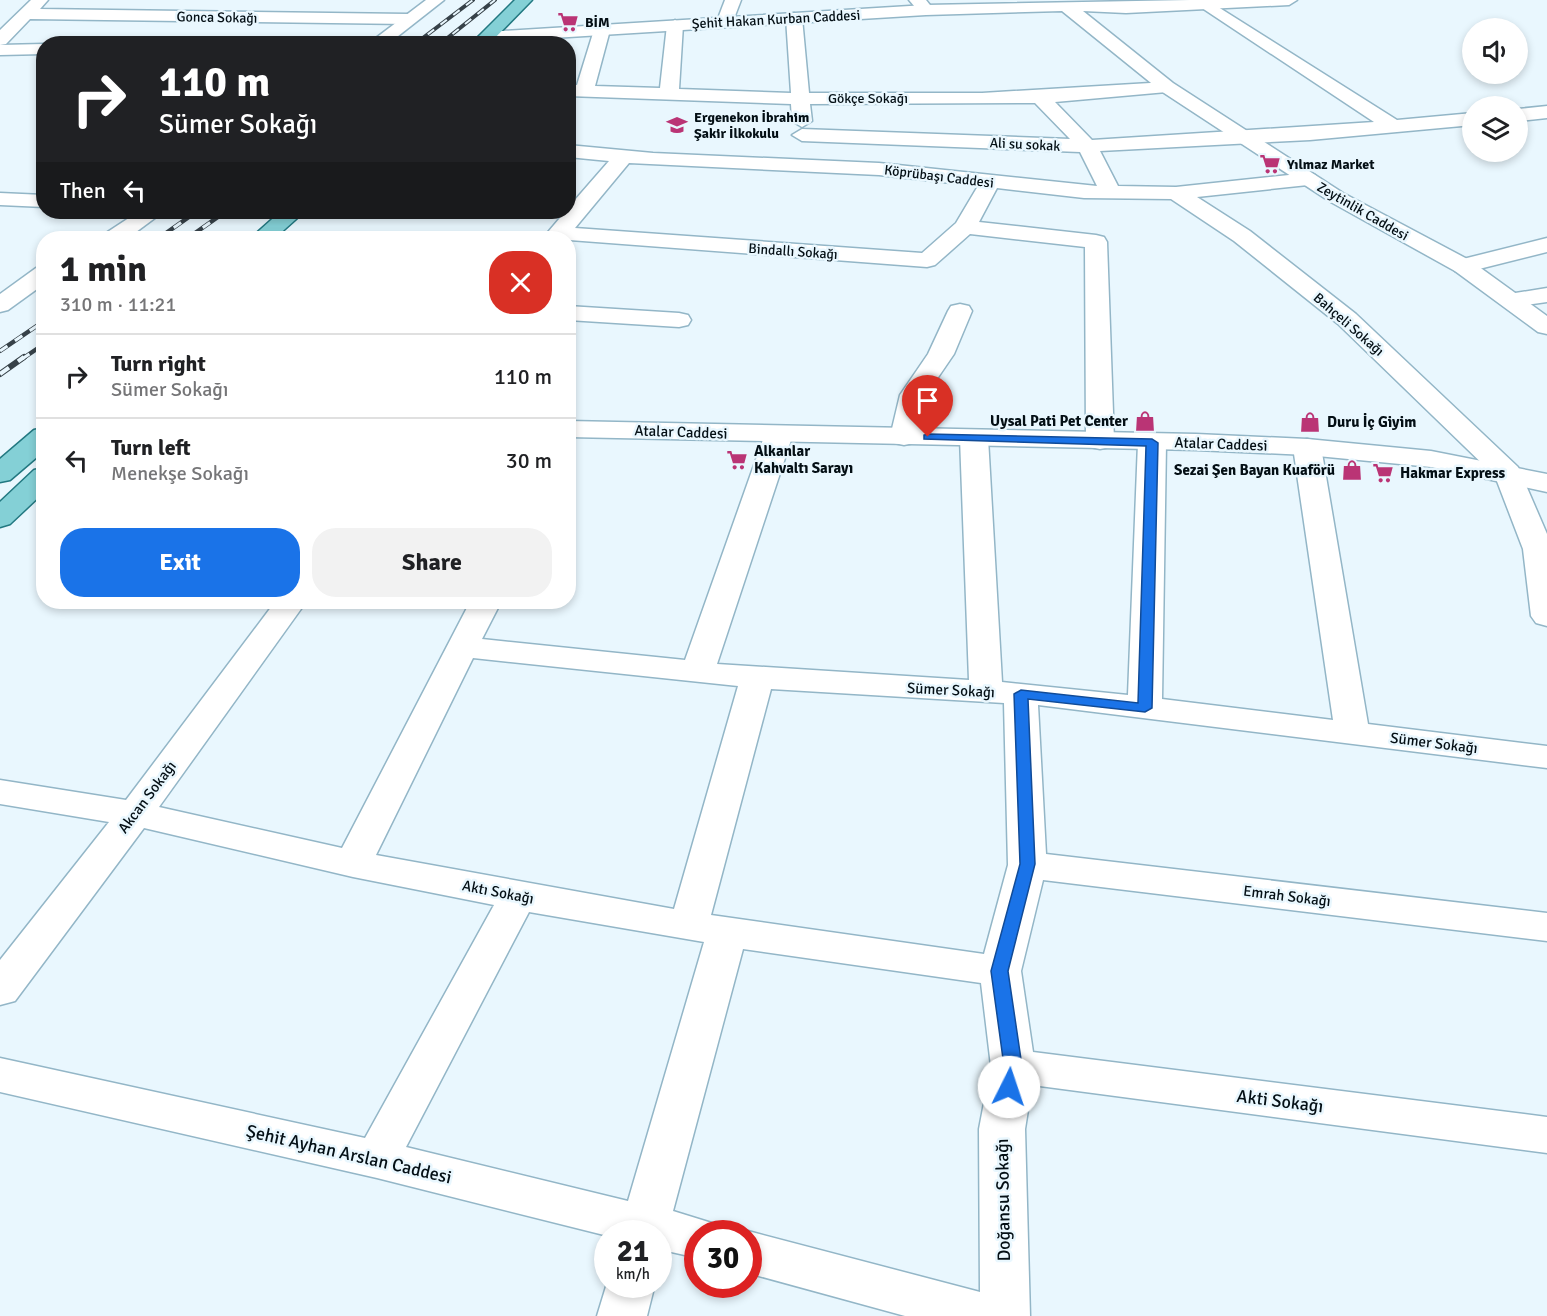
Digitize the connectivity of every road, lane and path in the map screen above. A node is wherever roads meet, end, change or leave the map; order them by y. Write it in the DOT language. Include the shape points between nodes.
graph roads {
  1 [pos="40,0"];
  2 [pos="436,0"];
  3 [pos="524,0"];
  4 [pos="542,0"];
  5 [pos="733,0"];
  6 [pos="1289,0"];
  7 [pos="1268,1"];
  8 [pos="1127,4"];
  9 [pos="1204,4"];
  10 [pos="922,5"];
  11 [pos="1066,6"];
  12 [pos="26,14"];
  13 [pos="794,18"];
  14 [pos="408,19"];
  15 [pos="1083,19"];
  16 [pos="724,21"];
  17 [pos="675,26"];
  18 [pos="602,30"];
  19 [pos="386,36"];
  20 [pos="497,36"];
  21 [pos="499,36"];
  22 [pos="537,36"];
  23 [pos="0,40"];
  24 [pos="0,50"];
  25 [pos="36,50"];
  26 [pos="1167,87"];
  27 [pos="576,91"];
  28 [pos="669,95"];
  29 [pos="1040,97"];
  30 [pos="801,98"];
  31 [pos="1547,112"];
  32 [pos="1528,114"];
  33 [pos="1462,120"];
  34 [pos="1393,126"];
  35 [pos="802,135"];
  36 [pos="1248,138"];
  37 [pos="1087,146"];
  38 [pos="576,152"];
  39 [pos="624,156"];
  40 [pos="803,164"];
  41 [pos="1308,179"];
  42 [pos="990,183"];
  43 [pos="1111,193"];
  44 [pos="1176,193"];
  45 [pos="0,199"];
  46 [pos="36,201"];
  47 [pos="576,212"];
  48 [pos="118,219"];
  49 [pos="142,219"];
  50 [pos="295,219"];
  51 [pos="570,219"];
  52 [pos="965,227"];
  53 [pos="101,231"];
  54 [pos="124,231"];
  55 [pos="274,231"];
  56 [pos="560,231"];
  57 [pos="576,237"];
  58 [pos="1547,245"];
  59 [pos="1463,266"];
  60 [pos="36,279"];
  61 [pos="36,294"];
  62 [pos="1547,295"];
  63 [pos="1511,300"];
  64 [pos="0,305"];
  65 [pos="960,311"];
  66 [pos="576,314"];
  67 [pos="0,319"];
  68 [pos="679,320"];
  69 [pos="1547,327"];
  70 [pos="576,433"];
  71 [pos="779,435"];
  72 [pos="904,437"];
  73 [pos="974,438"];
  74 [pos="1100,441"];
  75 [pos="36,443"];
  76 [pos="1152,443"];
  77 [pos="1307,447"];
  78 [pos="1508,473"];
  79 [pos="0,474"];
  80 [pos="1547,483"];
  81 [pos="36,484"];
  82 [pos="0,518"];
  83 [pos="286,609"];
  84 [pos="481,609"];
  85 [pos="1547,616"];
  86 [pos="461,648"];
  87 [pos="697,673"];
  88 [pos="757,678"];
  89 [pos="1003,693"];
  90 [pos="1145,708"];
  91 [pos="1352,733"];
  92 [pos="1547,757"];
  93 [pos="0,792"];
  94 [pos="135,814"];
  95 [pos="353,864"];
  96 [pos="1028,864"];
  97 [pos="518,896"];
  98 [pos="1547,927"];
  99 [pos="708,928"];
  100 [pos="1000,971"];
  101 [pos="0,990"];
  102 [pos="1013,1066"];
  103 [pos="0,1075"];
  104 [pos="1547,1136"];
  105 [pos="377,1159"];
  106 [pos="613,1220"];
  107 [pos="646,1220"];
  108 [pos="762,1256"];
  109 [pos="626,1298"];
  110 [pos="622,1316"];
  111 [pos="985,1316"];
  112 [pos="1005,1316"];
  1 -- 12 [label="street"];
  2 -- 14 [label="street"];
  3 -- 20 [label="main road"];
  4 -- 21 [label="main road"];
  5 -- 16 [label="street"];
  6 -- 7 [label="street"];
  7 -- 9 [label="street"];
  8 -- 9 [label="street"];
  8 -- 11 [label="street, Şehit Hakan Kurban Caddesi"];
  8 -- 15 [label="street"];
  9 -- 34 [label="street"];
  10 -- 11 [label="street, Şehit Hakan Kurban Caddesi"];
  10 -- 13 [label="street, Şehit Hakan Kurban Caddesi"];
  11 -- 15 [label="street, Zeytinlik Caddesi"];
  12 -- 14 [label="street, Gonca Sokağı"];
  12 -- 23 [label="street"];
  13 -- 16 [label="street, Şehit Hakan Kurban Caddesi"];
  13 -- 30 [label="street"];
  14 -- 19 [label="street"];
  15 -- 26 [label="street, Zeytinlik Caddesi"];
  16 -- 17 [label="street, Şehit Hakan Kurban Caddesi"];
  17 -- 18 [label="street, Şehit Hakan Kurban Caddesi"];
  17 -- 28 [label="street"];
  18 -- 22 [label="street, Şehit Hakan Kurban Caddesi"];
  18 -- 27 [label="street"];
  24 -- 25 [label="street"];
  26 -- 29 [label="street, Gökçe Sokağı"];
  26 -- 36 [label="street, Zeytinlik Caddesi"];
  27 -- 28 [label="street, Gökçe Sokağı"];
  28 -- 30 [label="street, Gökçe Sokağı"];
  29 -- 30 [label="street, Gökçe Sokağı"];
  29 -- 37 [label="street"];
  30 -- 35 [label="street"];
  31 -- 32 [label="street"];
  33 -- 34 [label="street, Ali su sokak"];
  34 -- 36 [label="street, Ali su sokak"];
  35 -- 37 [label="street, Ali su sokak"];
  35 -- 40 [label="street"];
  36 -- 37 [label="street, Ali su sokak"];
  36 -- 41 [label="street, Zeytinlik Caddesi"];
  37 -- 43 [label="street"];
  38 -- 39 [label="street, Köprübaşı Caddesi"];
  39 -- 40 [label="street, Köprübaşı Caddesi"];
  39 -- 47 [label="street"];
  40 -- 42 [label="street, Köprübaşı Caddesi"];
  41 -- 44 [label="street, Köprübaşı Caddesi"];
  41 -- 59 [label="street, Zeytinlik Caddesi"];
  42 -- 43 [label="street, Köprübaşı Caddesi"];
  42 -- 52 [label="street, Bindallı Sokağı"];
  43 -- 44 [label="street, Köprübaşı Caddesi"];
  44 -- 78 [label="street, Bahçeli Sokağı" via="1242,236 1347,319"];
  45 -- 46 [label="street"];
  48 -- 53 [label="street"];
  49 -- 54 [label="street"];
  50 -- 55 [label="main road"];
  51 -- 56 [label="street"];
  52 -- 57 [label="street, Bindallı Sokağı" via="927,260"];
  52 -- 74 [label="street" via="1096,242"];
  58 -- 59 [label="street"];
  59 -- 63 [label="street, Zeytinlik Caddesi"];
  60 -- 64 [label="street"];
  61 -- 67 [label="street"];
  62 -- 63 [label="street"];
  63 -- 69 [label="street, Zeytinlik Caddesi"];
  65 -- 72 [label="street" via="942,354 913,395"];
  66 -- 68 [label="street"];
  70 -- 71 [label="street, Atalar Caddesi"];
  71 -- 72 [label="street, Atalar Caddesi"];
  71 -- 87 [label="street"];
  72 -- 73 [label="street, Atalar Caddesi"];
  73 -- 74 [label="street, Atalar Caddesi"];
  73 -- 89 [label="street, Doğansu Sokağı"];
  74 -- 76 [label="street, Atalar Caddesi"];
  75 -- 79 [label="main road"];
  76 -- 77 [label="street, Atalar Caddesi"];
  76 -- 90 [label="street"];
  77 -- 78 [label="street, Atalar Caddesi" via="1431,459"];
  77 -- 91 [label="street"];
  78 -- 80 [label="street, Atalar Caddesi"];
  78 -- 85 [label="street" via="1538,549"];
  81 -- 82 [label="main road"];
  83 -- 94 [label="street, Akcan Sokağı"];
  84 -- 86 [label="street"];
  86 -- 87 [label="street, Sümer Sokağı"];
  86 -- 95 [label="street"];
  87 -- 88 [label="street, Sümer Sokağı"];
  88 -- 89 [label="street, Sümer Sokağı"];
  88 -- 99 [label="street"];
  89 -- 90 [label="street, Sümer Sokağı"];
  89 -- 96 [label="street, Doğansu Sokağı"];
  90 -- 91 [label="street, Sümer Sokağı"];
  91 -- 92 [label="street, Sümer Sokağı"];
  93 -- 94 [label="street, Aktı Sokağı"];
  94 -- 95 [label="street, Aktı Sokağı"];
  94 -- 101 [label="street, Akcan Sokağı"];
  95 -- 97 [label="street, Aktı Sokağı"];
  96 -- 98 [label="street, Emrah Sokağı"];
  96 -- 100 [label="street, Doğansu Sokağı"];
  97 -- 99 [label="street, Aktı Sokağı"];
  97 -- 105 [label="street"];
  99 -- 100 [label="street, Aktı Sokağı"];
  99 -- 107 [label="street"];
  100 -- 102 [label="street, Doğansu Sokağı"];
  102 -- 104 [label="street, Akti Sokağı"];
  102 -- 112 [label="street, Doğansu Sokağı" via="1002,1130"];
  103 -- 105 [label="street, Şehit Ayhan Arslan Caddesi"];
  105 -- 106 [label="street, Şehit Ayhan Arslan Caddesi"];
  108 -- 111 [label="street"];
  109 -- 110 [label="street"];
}
